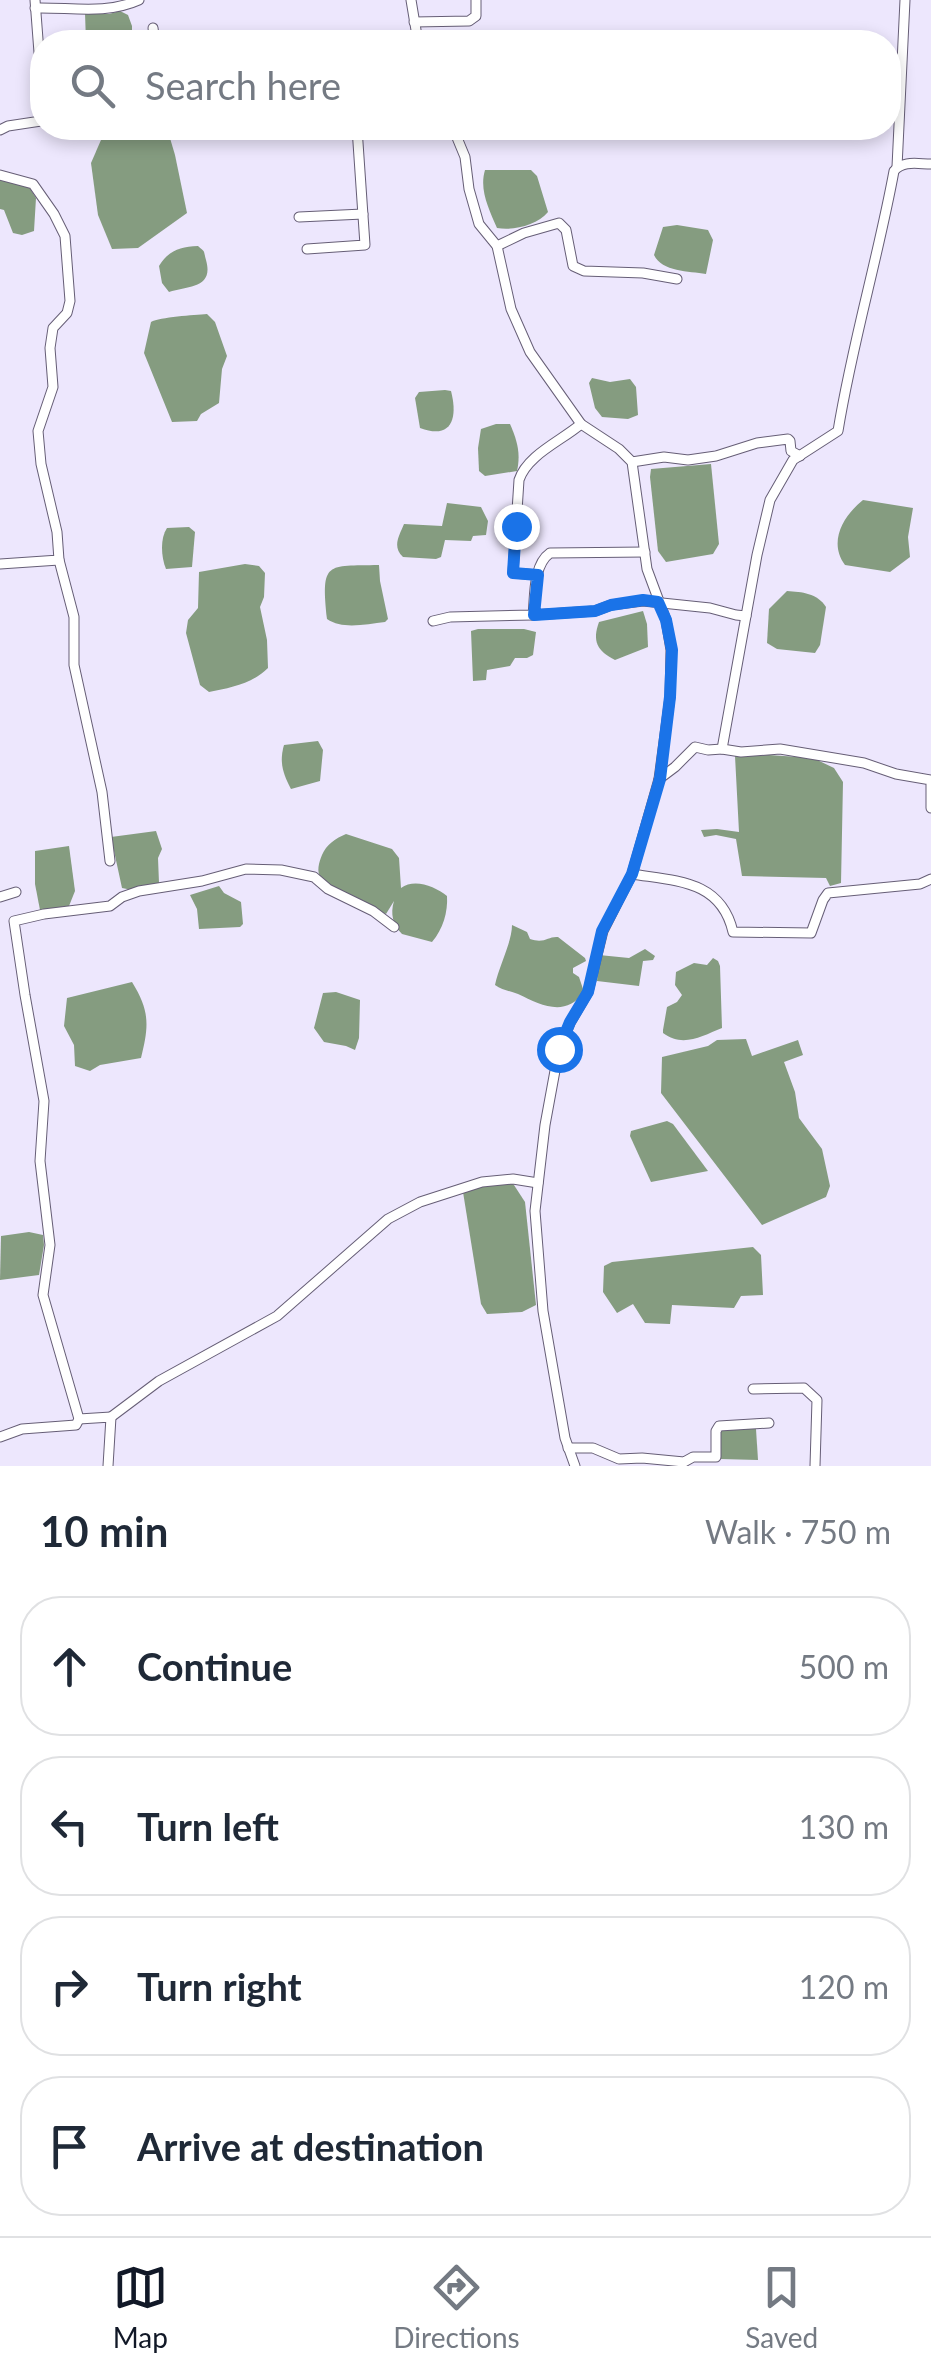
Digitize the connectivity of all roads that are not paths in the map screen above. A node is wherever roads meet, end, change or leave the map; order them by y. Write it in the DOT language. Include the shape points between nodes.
graph roads {
  1 [pos="138,0"];
  2 [pos="410,0"];
  3 [pos="476,0"];
  4 [pos="905,0"];
  5 [pos="35,4"];
  6 [pos="414,22"];
  7 [pos="37,30"];
  8 [pos="416,30"];
  9 [pos="902,59"];
  10 [pos="901,81"];
  11 [pos="30,123"];
  12 [pos="0,130"];
  13 [pos="357,140"];
  14 [pos="458,140"];
  15 [pos="898,140"];
  16 [pos="931,164"];
  17 [pos="897,167"];
  18 [pos="0,175"];
  19 [pos="363,214"];
  20 [pos="299,217"];
  21 [pos="497,246"];
  22 [pos="307,249"];
  23 [pos="677,278"];
  24 [pos="581,424"];
  25 [pos="800,456"];
  26 [pos="632,462"];
  27 [pos="645,552"];
  28 [pos="59,560"];
  29 [pos="0,564"];
  30 [pos="538,575"];
  31 [pos="658,602"];
  32 [pos="534,615"];
  33 [pos="746,616"];
  34 [pos="433,621"];
  35 [pos="722,749"];
  36 [pos="660,779"];
  37 [pos="931,808"];
  38 [pos="110,861"];
  39 [pos="632,874"];
  40 [pos="931,880"];
  41 [pos="16,892"];
  42 [pos="0,897"];
  43 [pos="394,927"];
  44 [pos="538,1183"];
  45 [pos="753,1390"];
  46 [pos="111,1416"];
  47 [pos="79,1419"];
  48 [pos="769,1422"];
  49 [pos="0,1436"];
  50 [pos="568,1448"];
  51 [pos="108,1466"];
  52 [pos="574,1466"];
  53 [pos="815,1466"];
  1 -- 5 [label="street" via="103,10"];
  2 -- 6 [label="street"];
  3 -- 6 [label="street" via="476,16 469,21"];
  4 -- 9 [label="street"];
  5 -- 7 [label="street"];
  6 -- 8 [label="street"];
  9 -- 10 [label="street"];
  11 -- 12 [label="street"];
  13 -- 19 [label="street"];
  14 -- 21 [label="street" via="478,224"];
  15 -- 17 [label="street"];
  16 -- 17 [label="street"];
  17 -- 25 [label="street" via="838,432"];
  18 -- 28 [label="street" via="33,184 65,236 70,301 52,336 53,386 38,431"];
  19 -- 20 [label="street"];
  19 -- 22 [label="street" via="363,246"];
  21 -- 23 [label="street" via="559,223 573,266"];
  21 -- 24 [label="street" via="511,309 530,352"];
  24 -- 26 [label="street"];
  24 -- 30 [label="street" via="532,460 519,480 513,573"];
  25 -- 26 [label="street" via="788,439 716,456"];
  25 -- 33 [label="street" via="770,500"];
  26 -- 27 [label="street"];
  27 -- 30 [label="street" via="550,553"];
  27 -- 31 [label="street"];
  28 -- 29 [label="street"];
  28 -- 38 [label="street" via="74,616 74,665"];
  30 -- 32 [label="street"];
  31 -- 32 [label="street"];
  31 -- 33 [label="street"];
  31 -- 36 [label="street" via="672,650"];
  32 -- 34 [label="street"];
  33 -- 35 [label="street"];
  35 -- 36 [label="street" via="695,747"];
  35 -- 37 [label="street" via="780,749 930,780"];
  36 -- 39 [label="street"];
  39 -- 40 [label="street" via="705,888 734,932 754,934 811,933 828,893"];
  39 -- 44 [label="street" via="602,931 588,992 559,1049"];
  41 -- 42 [label="street"];
  43 -- 47 [label="street" via="314,876 246,869 139,891 110,906 14,921 44,1101 40,1160 50,1245 43,1295"];
  44 -- 46 [label="street" via="482,1182 388,1218 277,1316"];
  44 -- 50 [label="street" via="543,1311"];
  45 -- 53 [label="street" via="804,1388 817,1400"];
  46 -- 47 [label="street"];
  46 -- 51 [label="street"];
  47 -- 49 [label="street" via="76,1425"];
  48 -- 50 [label="street" via="720,1426 716,1457 684,1462"];
  50 -- 52 [label="street"];
}
